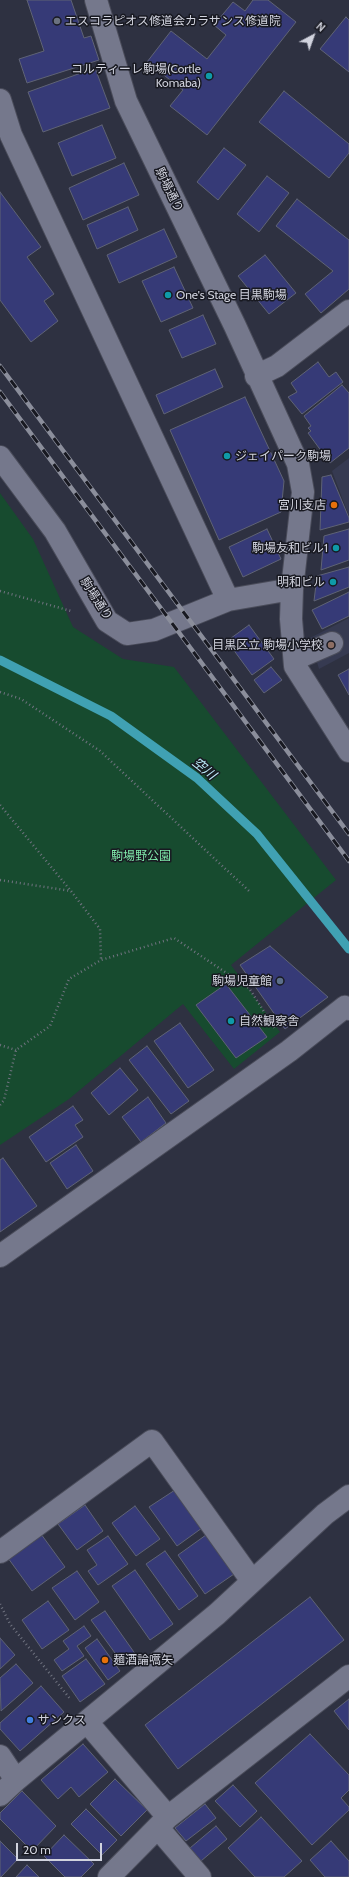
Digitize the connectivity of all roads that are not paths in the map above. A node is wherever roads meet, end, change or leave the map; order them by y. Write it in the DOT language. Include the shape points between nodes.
graph roads {
  1 [pos="96,0"];
  2 [pos="0,100"];
  3 [pos="349,311"];
  4 [pos="256,376"];
  5 [pos="0,457"];
  6 [pos="292,589"];
  7 [pos="228,600"];
  8 [pos="332,643"];
  9 [pos="295,659"];
  10 [pos="349,751"];
  11 [pos="349,1009"];
  12 [pos="0,1256"];
  13 [pos="349,1496"];
  14 [pos="0,1552"];
  15 [pos="252,1581"];
  16 [pos="349,1676"];
  17 [pos="87,1722"];
  18 [pos="0,1756"];
  19 [pos="16,1780"];
  20 [pos="0,1795"];
  21 [pos="163,1823"];
  22 [pos="109,1877"];
  23 [pos="200,1877"];
  1 -- 4 [label="street, 駒場通り" via="126,101 235,326"];
  2 -- 7 [label="street" via="11,135"];
  3 -- 4 [label="street" via="277,366"];
  4 -- 6 [label="street, 駒場通り" via="298,464 303,492"];
  5 -- 7 [label="street, 駒場通り" via="55,531 107,621 126,634 154,630"];
  6 -- 7 [label="street, 駒場通り"];
  6 -- 9 [label="street, 駒場通り" via="291,619"];
  8 -- 9 [label="street"];
  9 -- 10 [label="street, 駒場通り" via="296,666"];
  11 -- 12 [label="street" via="346,1007 289,1051"];
  13 -- 15 [label="street" via="325,1514"];
  14 -- 15 [label="street" via="152,1441"];
  15 -- 17 [label="street" via="217,1614"];
  16 -- 21 [label="street"];
  17 -- 19 [label="street"];
  17 -- 21 [label="street"];
  18 -- 19 [label="street"];
  19 -- 20 [label="street"];
  21 -- 22 [label="street"];
  21 -- 23 [label="street"];
}
